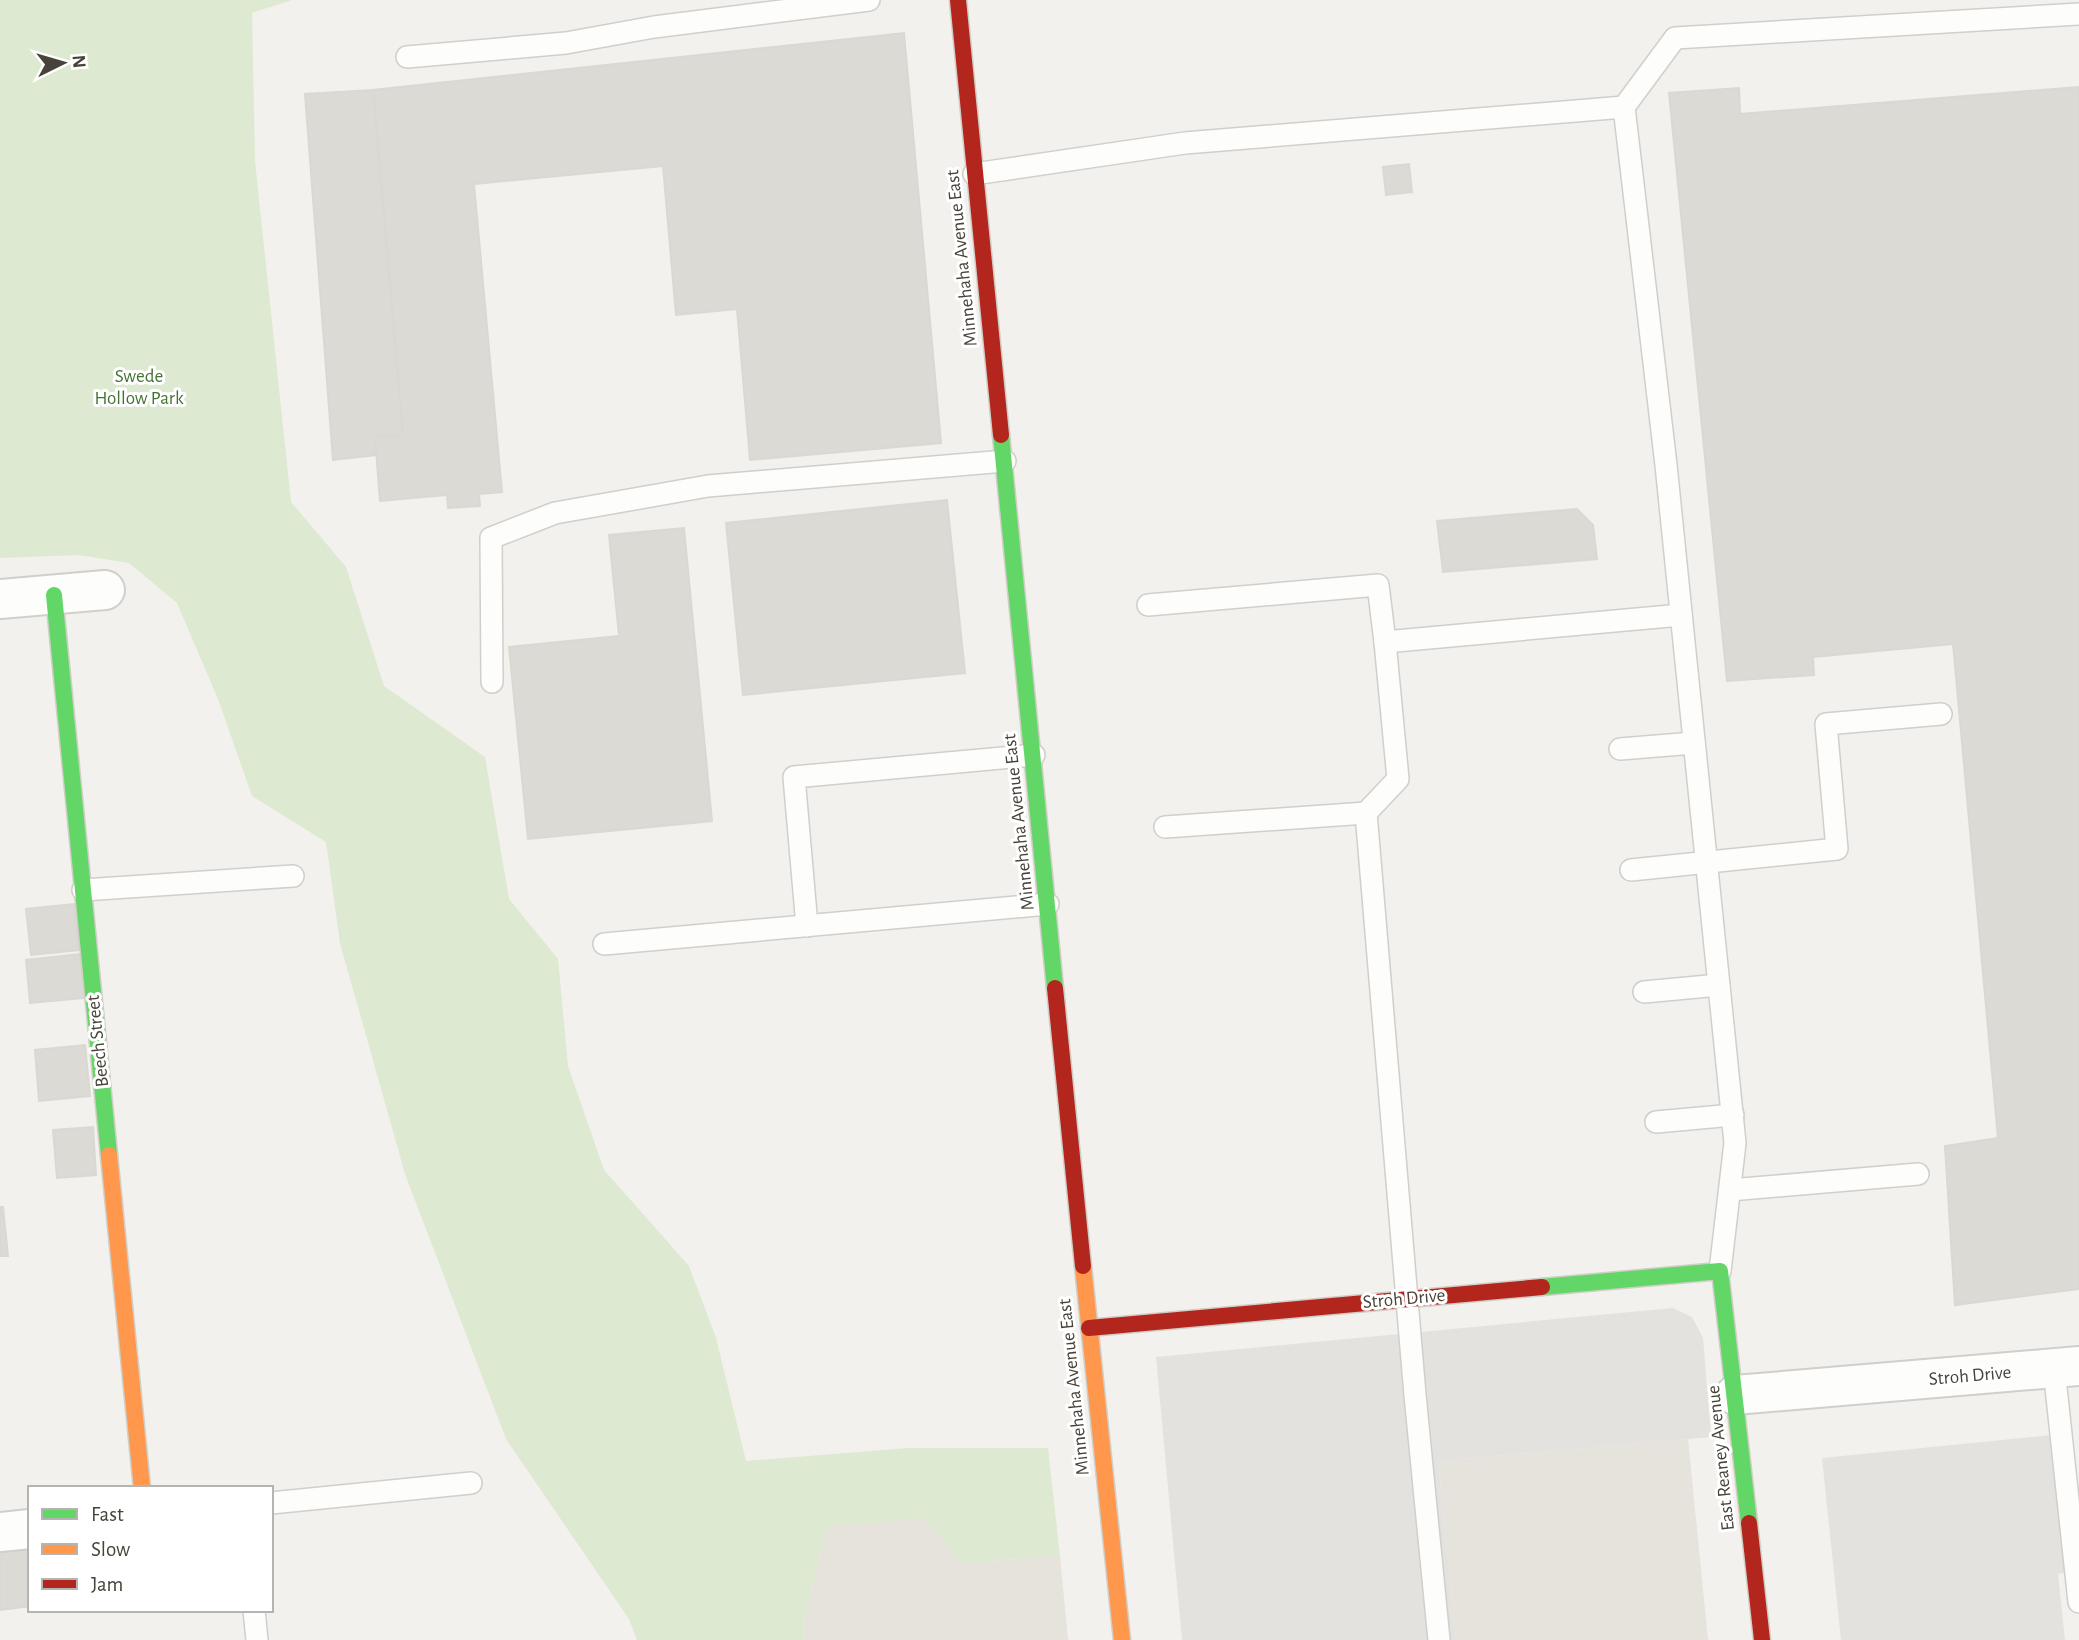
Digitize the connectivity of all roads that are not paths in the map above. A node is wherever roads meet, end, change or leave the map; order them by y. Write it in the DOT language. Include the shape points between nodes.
graph roads {
  1 [pos="869,0"];
  2 [pos="958,0"];
  3 [pos="2079,14"];
  4 [pos="407,57"];
  5 [pos="1624,107"];
  6 [pos="974,174"];
  7 [pos="1005,461"];
  8 [pos="105,590"];
  9 [pos="54,594"];
  10 [pos="0,599"];
  11 [pos="1148,605"];
  12 [pos="1681,615"];
  13 [pos="1385,642"];
  14 [pos="492,682"];
  15 [pos="1941,714"];
  16 [pos="1695,743"];
  17 [pos="1620,749"];
  18 [pos="1034,755"];
  19 [pos="1366,813"];
  20 [pos="1165,827"];
  21 [pos="1706,864"];
  22 [pos="1632,870"];
  23 [pos="293,876"];
  24 [pos="83,890"];
  25 [pos="1048,904"];
  26 [pos="807,926"];
  27 [pos="604,944"];
  28 [pos="1719,985"];
  29 [pos="1644,992"];
  30 [pos="1733,1115"];
  31 [pos="1656,1122"];
  32 [pos="1918,1174"];
  33 [pos="1730,1190"];
  34 [pos="1720,1271"];
  35 [pos="1407,1299"];
  36 [pos="1089,1328"];
  37 [pos="2066,1367"];
  38 [pos="1735,1395"];
  39 [pos="471,1483"];
  40 [pos="142,1486"];
  41 [pos="273,1503"];
  42 [pos="28,1529"];
  43 [pos="0,1532"];
  44 [pos="2079,1602"];
  45 [pos="254,1612"];
  46 [pos="257,1640"];
  47 [pos="1122,1640"];
  48 [pos="1439,1640"];
  49 [pos="1762,1640"];
  1 -- 4 [label="lane" via="566,43"];
  2 -- 6 [label="street, Minnehaha Avenue East"];
  3 -- 5 [label="lane" via="1675,38"];
  5 -- 6 [label="lane" via="1185,143"];
  5 -- 12 [label="lane"];
  6 -- 7 [label="street, Minnehaha Avenue East"];
  7 -- 14 [label="lane" via="708,486 555,513 491,538"];
  7 -- 18 [label="street, Minnehaha Avenue East"];
  8 -- 9 [label="street"];
  9 -- 10 [label="street"];
  9 -- 24 [label="street, Beech Street"];
  11 -- 13 [label="lane" via="1378,586"];
  12 -- 13 [label="lane"];
  12 -- 16 [label="lane"];
  13 -- 19 [label="lane" via="1398,779"];
  15 -- 21 [label="lane" via="1826,724 1837,849"];
  16 -- 17 [label="lane"];
  16 -- 21 [label="lane"];
  18 -- 25 [label="street, Minnehaha Avenue East"];
  18 -- 26 [label="lane" via="794,776"];
  19 -- 20 [label="lane"];
  19 -- 35 [label="lane"];
  21 -- 22 [label="lane"];
  21 -- 28 [label="lane"];
  23 -- 24 [label="lane"];
  24 -- 40 [label="street, Beech Street"];
  25 -- 26 [label="lane"];
  25 -- 36 [label="street, Minnehaha Avenue East"];
  26 -- 27 [label="lane"];
  28 -- 29 [label="lane"];
  28 -- 30 [label="lane"];
  30 -- 31 [label="lane"];
  30 -- 33 [label="lane"];
  32 -- 33 [label="lane"];
  33 -- 34 [label="lane"];
  34 -- 35 [label="street, Stroh Drive"];
  34 -- 38 [label="street, East Reaney Avenue"];
  35 -- 36 [label="street, Stroh Drive"];
  35 -- 48 [label="lane"];
  36 -- 47 [label="street, Minnehaha Avenue East"];
  37 -- 38 [label="street, Stroh Drive"];
  37 -- 44 [label="lane"];
  38 -- 49 [label="street, East Reaney Avenue"];
  39 -- 41 [label="lane"];
  42 -- 43 [label="street"];
  45 -- 46 [label="lane"];
}
